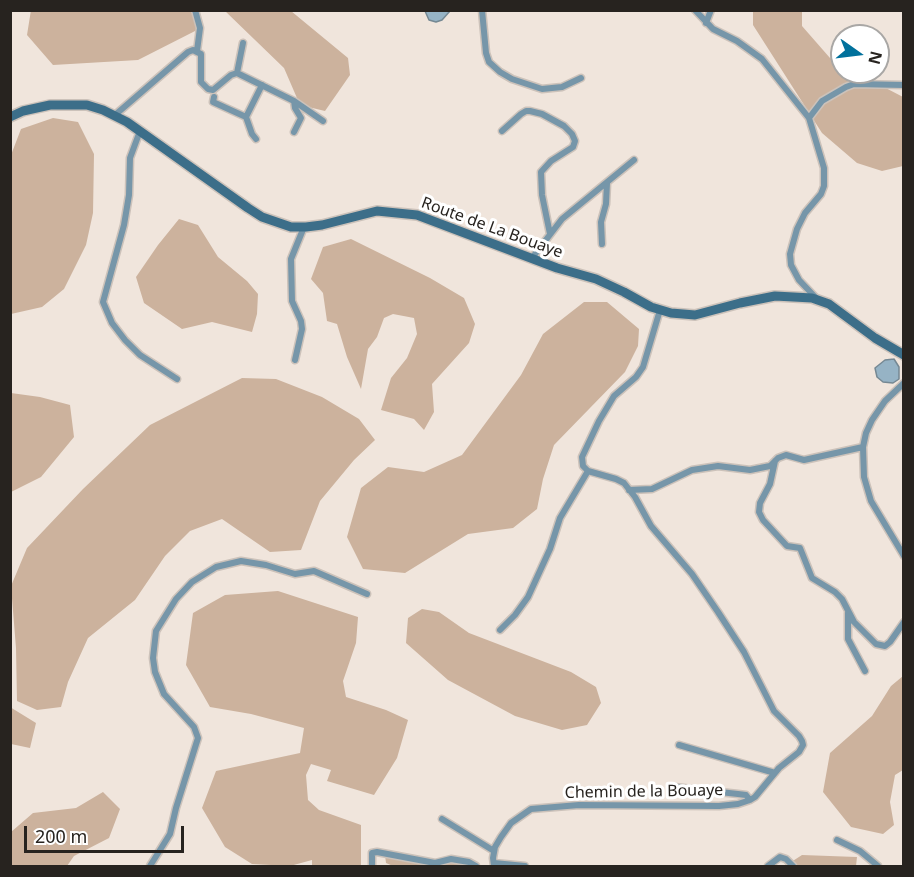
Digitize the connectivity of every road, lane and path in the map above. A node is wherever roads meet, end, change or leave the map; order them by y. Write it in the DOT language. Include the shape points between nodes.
graph roads {
  1 [pos="195,10"];
  2 [pos="482,10"];
  3 [pos="695,10"];
  4 [pos="711,10"];
  5 [pos="706,23"];
  6 [pos="243,43"];
  7 [pos="197,51"];
  8 [pos="237,73"];
  9 [pos="581,78"];
  10 [pos="262,85"];
  11 [pos="903,85"];
  12 [pos="214,97"];
  13 [pos="294,101"];
  14 [pos="115,115"];
  15 [pos="10,117"];
  16 [pos="246,117"];
  17 [pos="809,118"];
  18 [pos="323,121"];
  19 [pos="140,130"];
  20 [pos="502,131"];
  21 [pos="294,132"];
  22 [pos="256,139"];
  23 [pos="634,160"];
  24 [pos="607,183"];
  25 [pos="304,227"];
  26 [pos="550,234"];
  27 [pos="602,244"];
  28 [pos="532,258"];
  29 [pos="818,299"];
  30 [pos="660,310"];
  31 [pos="903,355"];
  32 [pos="295,360"];
  33 [pos="177,379"];
  34 [pos="903,383"];
  35 [pos="863,447"];
  36 [pos="775,461"];
  37 [pos="588,471"];
  38 [pos="629,490"];
  39 [pos="903,556"];
  40 [pos="367,594"];
  41 [pos="848,612"];
  42 [pos="903,622"];
  43 [pos="500,630"];
  44 [pos="865,671"];
  45 [pos="679,745"];
  46 [pos="775,773"];
  47 [pos="674,787"];
  48 [pos="750,800"];
  49 [pos="442,819"];
  50 [pos="837,840"];
  51 [pos="494,851"];
  52 [pos="494,865"];
  53 [pos="150,867"];
  54 [pos="372,867"];
  55 [pos="476,867"];
  56 [pos="525,867"];
  57 [pos="768,867"];
  58 [pos="793,867"];
  59 [pos="878,867"];
  1 -- 7 [label="street" via="200,28"];
  2 -- 9 [label="street" via="486,53 500,72 542,89 562,87"];
  3 -- 5 [label="street"];
  4 -- 5 [label="street"];
  5 -- 17 [label="street" via="762,59"];
  6 -- 8 [label="street"];
  7 -- 8 [label="street" via="201,54 201,82 208,89 213,90"];
  7 -- 14 [label="street" via="188,52"];
  8 -- 10 [label="street"];
  10 -- 13 [label="street"];
  10 -- 16 [label="street"];
  11 -- 17 [label="street" via="854,84 822,101"];
  12 -- 16 [label="street" via="213,102"];
  13 -- 18 [label="street"];
  13 -- 21 [label="street" via="301,118"];
  14 -- 15 [label="main road, Route de La Bouaye" via="72,104 50,105"];
  14 -- 19 [label="main road, Route de La Bouaye"];
  16 -- 22 [label="street"];
  17 -- 29 [label="street" via="824,168 824,186 797,229 790,254 799,280"];
  19 -- 25 [label="main road, Route de La Bouaye" via="248,208 276,223"];
  19 -- 33 [label="street" via="130,158 124,225 102,302 125,340"];
  20 -- 26 [label="street" via="530,111 564,126 572,134 573,147 541,172"];
  23 -- 24 [label="street"];
  24 -- 26 [label="street" via="562,219"];
  24 -- 27 [label="street"];
  25 -- 28 [label="main road, Route de La Bouaye" via="377,211 396,212 427,219"];
  25 -- 32 [label="street" via="291,259 292,300 302,329"];
  26 -- 28 [label="street"];
  28 -- 30 [label="main road, Route de La Bouaye" via="610,285"];
  29 -- 30 [label="main road, Route de La Bouaye" via="775,296 695,315"];
  29 -- 31 [label="main road, Route de La Bouaye"];
  30 -- 37 [label="street" via="643,367 614,396 589,441 582,457"];
  34 -- 35 [label="street" via="872,420"];
  35 -- 36 [label="street" via="804,460 786,455"];
  35 -- 39 [label="street" via="868,492"];
  36 -- 38 [label="street" via="770,466 750,470 718,466 692,470 652,489"];
  36 -- 41 [label="street" via="771,484 759,512 787,546 800,548 812,578 836,592"];
  37 -- 38 [label="street" via="616,478"];
  37 -- 43 [label="street" via="560,518 528,597"];
  38 -- 46 [label="street" via="651,526 718,612 774,711 802,741 799,752"];
  40 -- 53 [label="street" via="314,571 295,574 241,561 216,567 192,582 176,599 156,631 155,672 164,694 194,727 198,738 170,834"];
  41 -- 42 [label="street" via="881,646 890,642"];
  41 -- 44 [label="street" via="848,639"];
  45 -- 46 [label="street"];
  46 -- 48 [label="street"];
  47 -- 48 [label="street" via="746,795"];
  48 -- 51 [label="street, Chemin de la Bouaye" via="719,806 531,809 511,823"];
  49 -- 51 [label="street"];
  50 -- 59 [label="street" via="860,851"];
  51 -- 52 [label="street"];
  52 -- 56 [label="street"];
  54 -- 55 [label="street" via="372,853 377,852 435,863 451,859"];
  57 -- 58 [label="street" via="780,857"];
}
